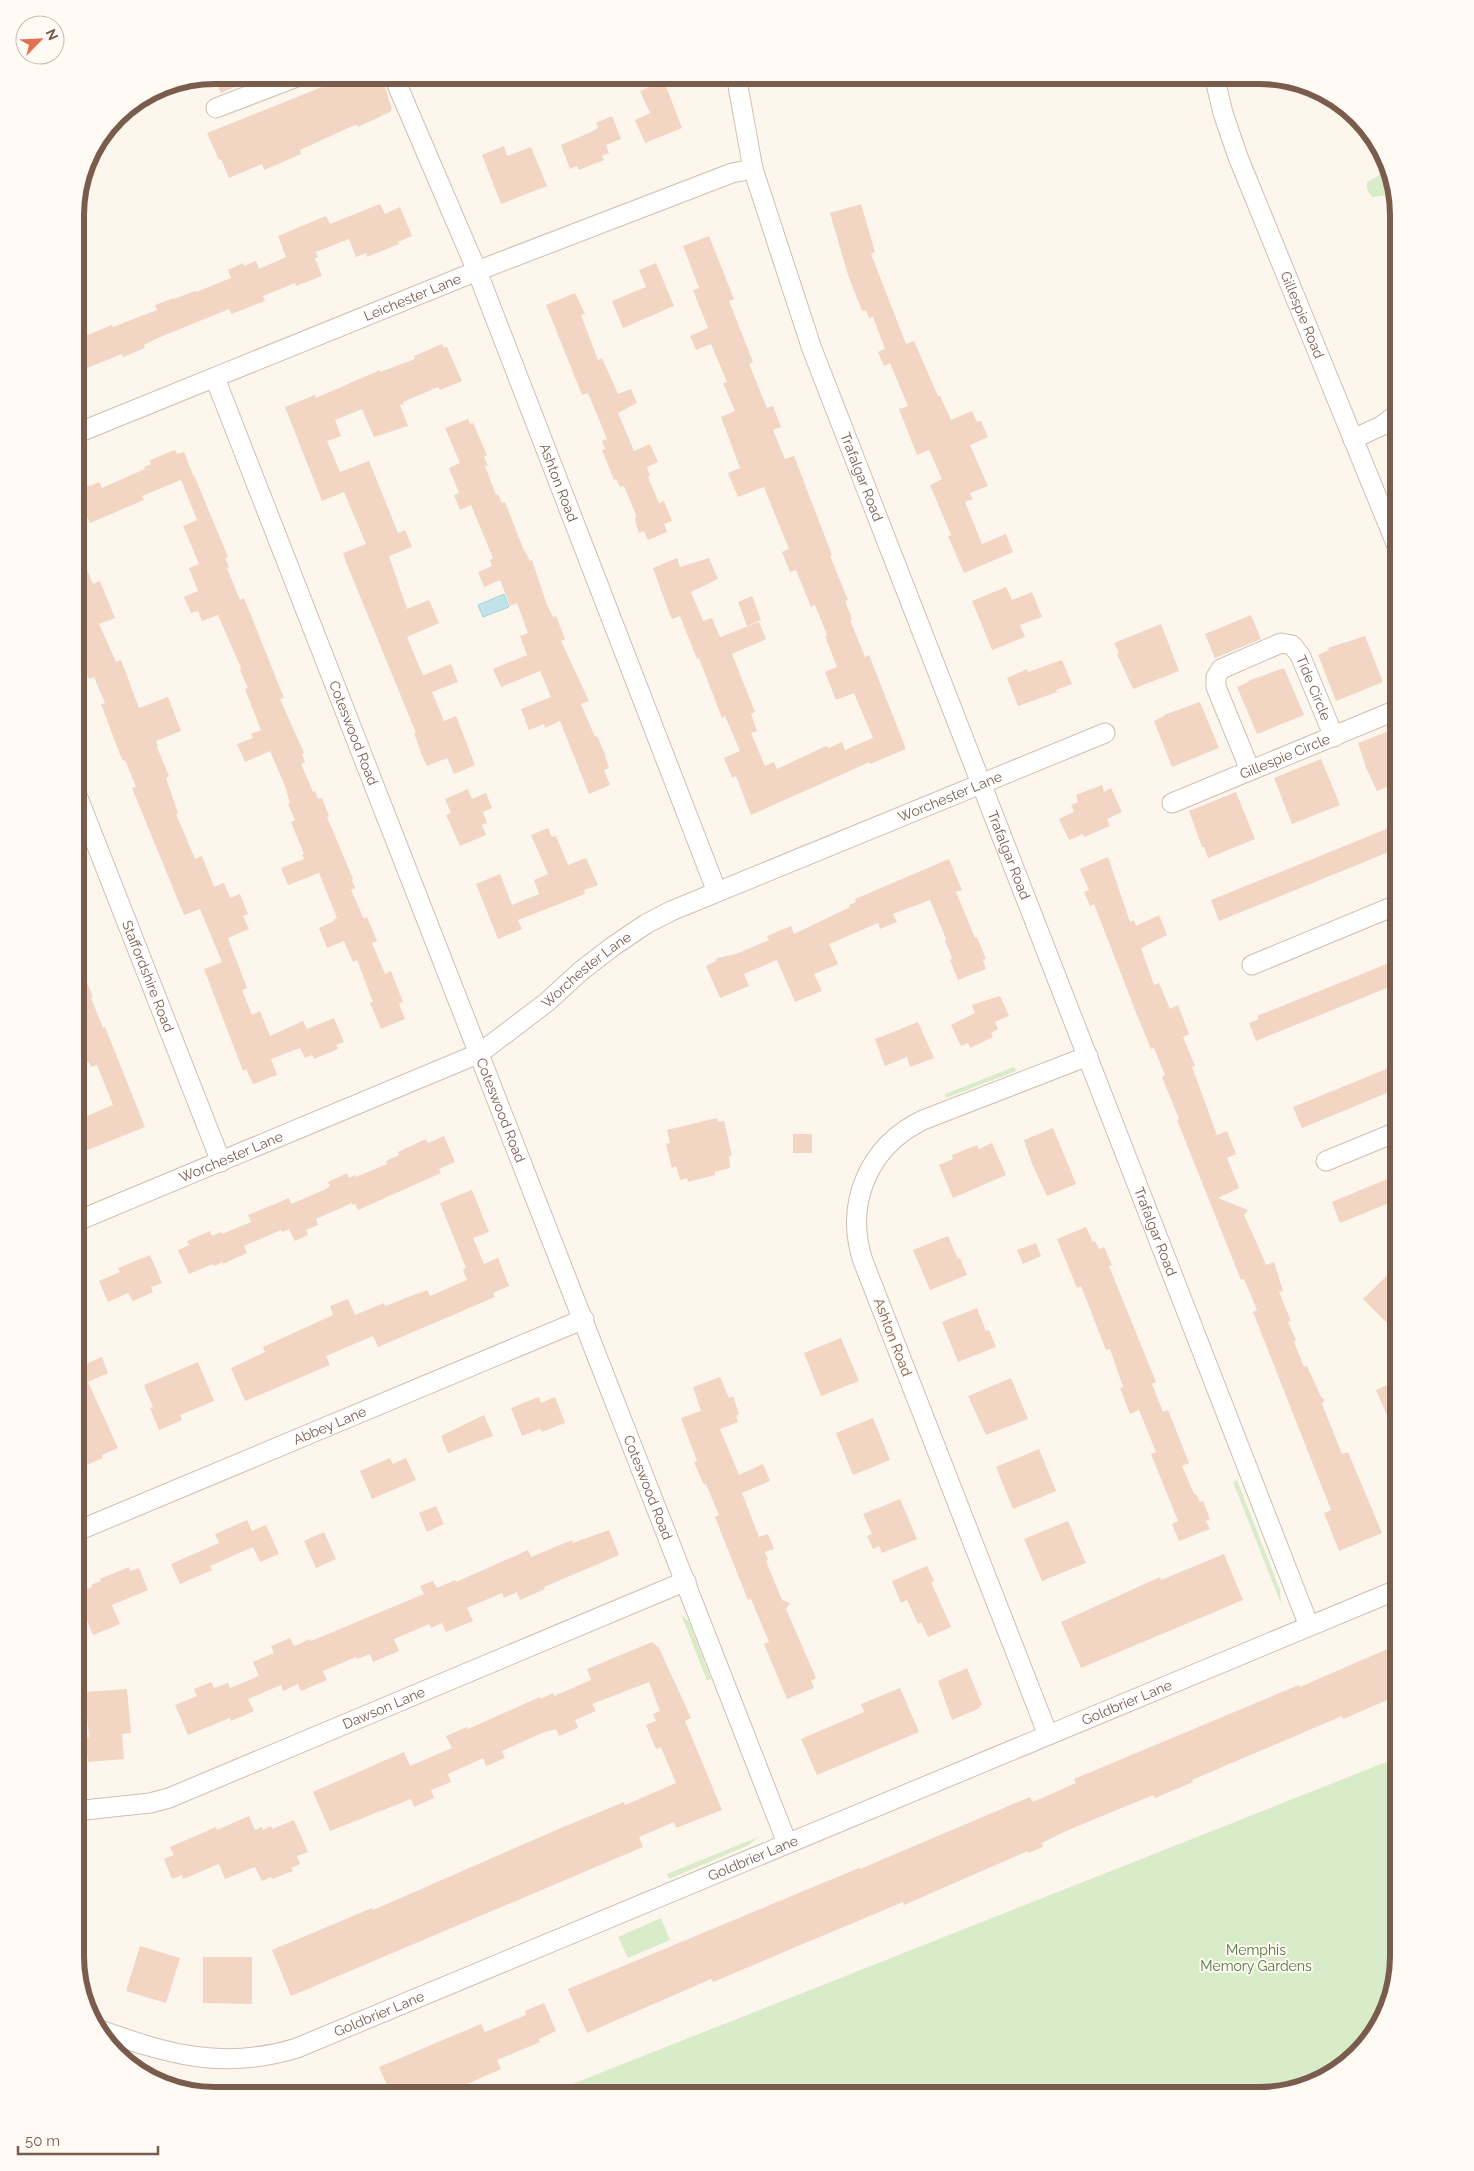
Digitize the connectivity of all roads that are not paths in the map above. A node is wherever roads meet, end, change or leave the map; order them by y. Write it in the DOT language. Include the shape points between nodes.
graph roads {
  1 [pos="279,84"];
  2 [pos="397,84"];
  3 [pos="738,84"];
  4 [pos="1216,84"];
  5 [pos="216,108"];
  6 [pos="753,169"];
  7 [pos="477,271"];
  8 [pos="215,378"];
  9 [pos="1390,420"];
  10 [pos="84,430"];
  11 [pos="1353,439"];
  12 [pos="1390,530"];
  13 [pos="1390,713"];
  14 [pos="1106,733"];
  15 [pos="1334,737"];
  16 [pos="1250,770"];
  17 [pos="982,783"];
  18 [pos="1172,803"];
  19 [pos="84,813"];
  20 [pos="717,892"];
  21 [pos="1390,908"];
  22 [pos="1252,964"];
  23 [pos="480,1054"];
  24 [pos="1088,1056"];
  25 [pos="1390,1135"];
  26 [pos="1326,1161"];
  27 [pos="221,1162"];
  28 [pos="84,1218"];
  29 [pos="584,1319"];
  30 [pos="84,1528"];
  31 [pos="686,1582"];
  32 [pos="1390,1593"];
  33 [pos="1309,1626"];
  34 [pos="1048,1735"];
  35 [pos="84,1810"];
  36 [pos="787,1843"];
  37 [pos="109,2033"];
  1 -- 5 [label="street"];
  2 -- 7 [label="street, Ashton Road"];
  3 -- 6 [label="street, Trafalgar Road"];
  4 -- 11 [label="street, Gillespie Road" via="1238,157"];
  6 -- 7 [label="street, Leichester Lane" via="732,173"];
  6 -- 17 [label="street, Trafalgar Road" via="812,349"];
  7 -- 8 [label="street, Leichester Lane"];
  7 -- 20 [label="street, Ashton Road"];
  8 -- 10 [label="street, Leichester Lane"];
  8 -- 23 [label="street, Coteswood Road"];
  9 -- 11 [label="street"];
  11 -- 12 [label="street, Gillespie Road"];
  13 -- 15 [label="street, Gillespie Circle"];
  14 -- 17 [label="street, Worchester Lane"];
  15 -- 16 [label="street, Gillespie Circle"];
  15 -- 16 [label="street, Tide Circle" via="1300,655 1292,645 1281,643 1221,670 1216,677 1216,687"];
  16 -- 18 [label="street, Gillespie Circle"];
  17 -- 20 [label="street, Worchester Lane"];
  17 -- 24 [label="street, Trafalgar Road"];
  19 -- 27 [label="street, Staffordshire Road"];
  20 -- 23 [label="street, Worchester Lane" via="646,924 612,947"];
  21 -- 22 [label="street"];
  23 -- 27 [label="street, Worchester Lane"];
  23 -- 29 [label="street, Coteswood Road"];
  24 -- 33 [label="street, Trafalgar Road"];
  24 -- 34 [label="street, Ashton Road" via="904,1130 884,1147 868,1173 856,1215 856,1233 863,1260"];
  25 -- 26 [label="street"];
  27 -- 28 [label="street, Worchester Lane"];
  29 -- 30 [label="street, Abbey Lane"];
  29 -- 31 [label="street, Coteswood Road"];
  31 -- 35 [label="street, Dawson Lane" via="168,1798"];
  31 -- 36 [label="street, Coteswood Road"];
  32 -- 33 [label="street, Goldbrier Lane"];
  33 -- 34 [label="street, Goldbrier Lane"];
  34 -- 36 [label="street, Goldbrier Lane"];
  36 -- 37 [label="street, Goldbrier Lane" via="308,2044 282,2052 244,2059 200,2058 171,2053"];
}
